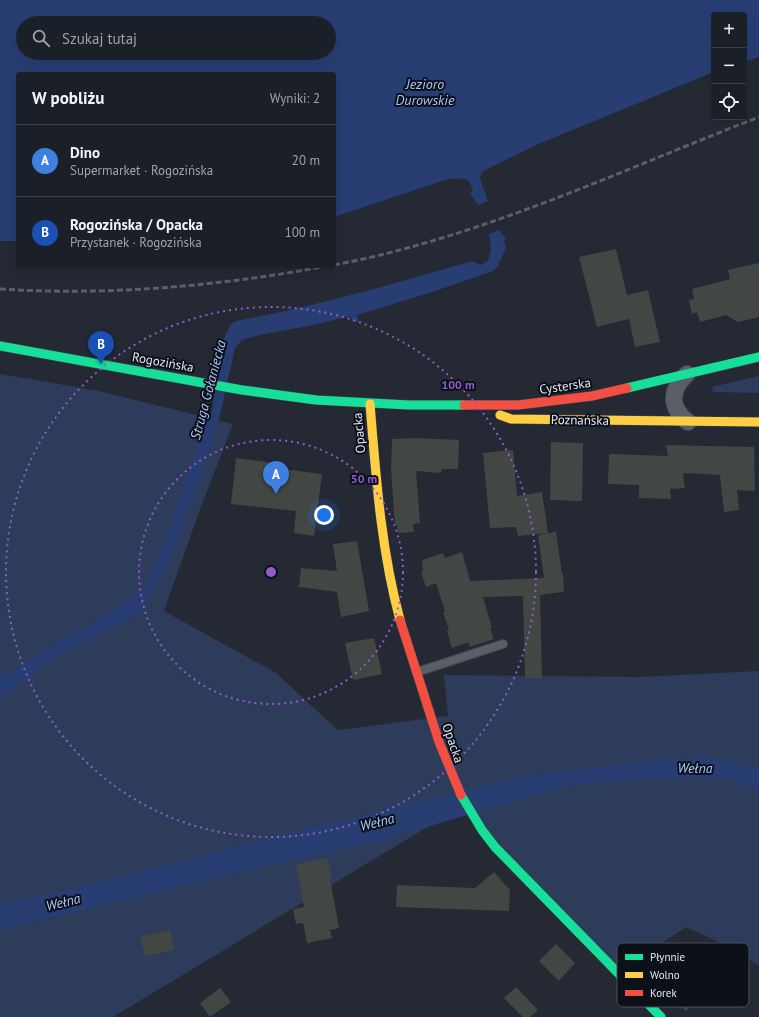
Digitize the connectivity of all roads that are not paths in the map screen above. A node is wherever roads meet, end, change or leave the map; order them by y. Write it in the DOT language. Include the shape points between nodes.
graph roads {
  1 [pos="0,346"];
  2 [pos="759,357"];
  3 [pos="687,374"];
  4 [pos="370,404"];
  5 [pos="475,406"];
  6 [pos="688,422"];
  7 [pos="759,422"];
  8 [pos="503,644"];
  9 [pos="417,672"];
  10 [pos="617,972"];
  11 [pos="651,1007"];
  12 [pos="661,1017"];
  1 -- 4 [label="main road, Rogozińska" via="242,390"];
  2 -- 3 [label="main road, Cysterska"];
  3 -- 5 [label="main road, Cysterska" via="578,398 518,405"];
  3 -- 6 [label="street" via="675,390 674,399 680,416"];
  4 -- 5 [label="main road, Cysterska"];
  4 -- 9 [label="main road, Opacka" via="385,553 397,606"];
  5 -- 6 [label="main road, Poznańska" via="511,419"];
  6 -- 7 [label="main road, Poznańska"];
  8 -- 9 [label="lane"];
  9 -- 10 [label="main road, Opacka" via="442,752 461,796 483,832"];
  11 -- 12 [label="main road, Opacka"];
}
